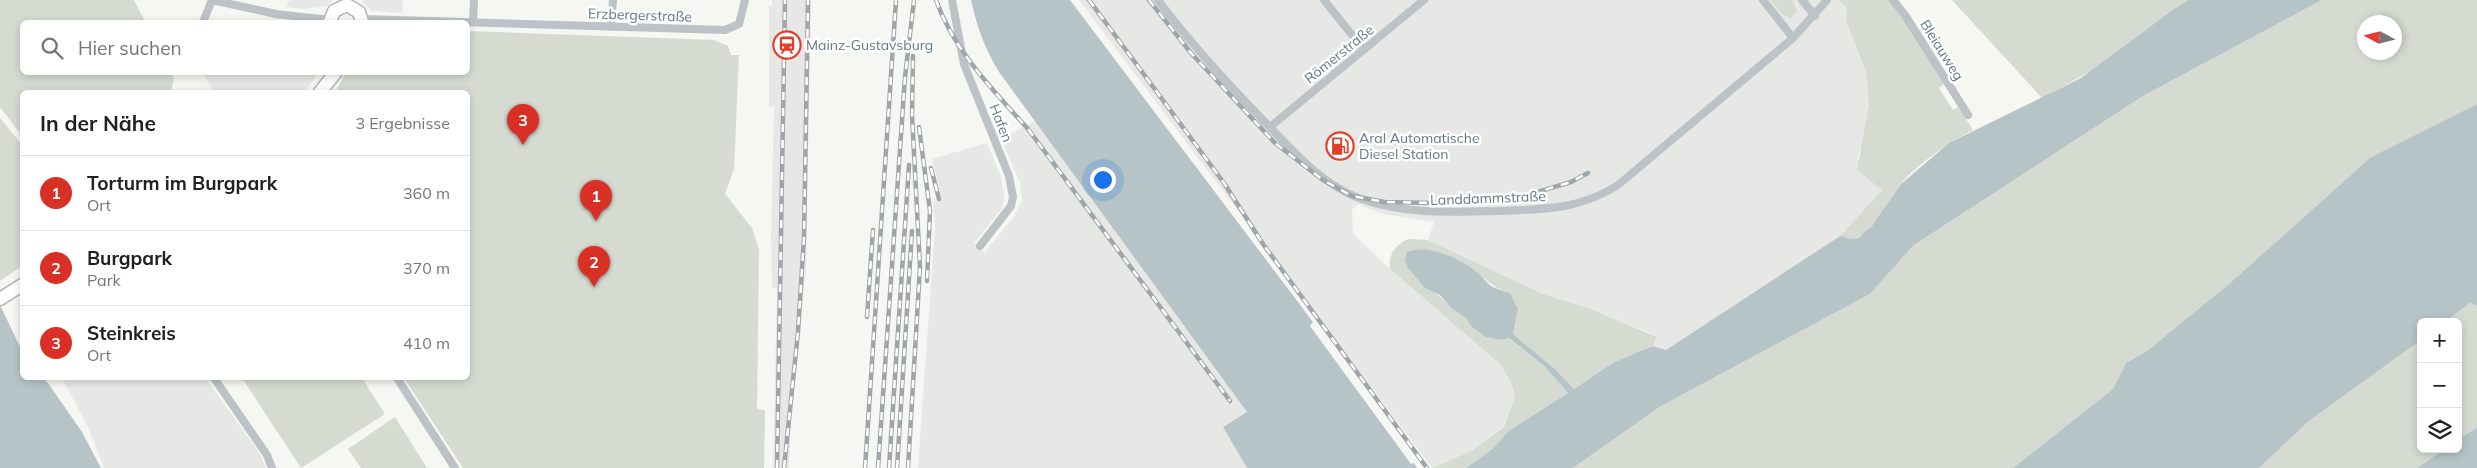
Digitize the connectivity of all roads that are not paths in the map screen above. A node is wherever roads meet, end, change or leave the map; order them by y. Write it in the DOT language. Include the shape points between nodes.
graph roads {
  1 [pos="212,0"];
  2 [pos="474,0"];
  3 [pos="613,0"];
  4 [pos="745,0"];
  5 [pos="952,0"];
  6 [pos="1158,0"];
  7 [pos="1324,0"];
  8 [pos="1424,0"];
  9 [pos="1763,0"];
  10 [pos="1802,0"];
  11 [pos="1827,0"];
  12 [pos="1893,0"];
  13 [pos="346,3"];
  14 [pos="1815,16"];
  15 [pos="204,20"];
  16 [pos="322,20"];
  17 [pos="330,20"];
  18 [pos="362,20"];
  19 [pos="472,21"];
  20 [pos="611,26"];
  21 [pos="1793,38"];
  22 [pos="1364,50"];
  23 [pos="324,75"];
  24 [pos="334,75"];
  25 [pos="317,90"];
  26 [pos="322,90"];
  27 [pos="1968,115"];
  28 [pos="1270,127"];
  29 [pos="980,246"];
  30 [pos="20,287"];
  31 [pos="0,299"];
  32 [pos="215,380"];
  33 [pos="398,380"];
  34 [pos="272,468"];
  35 [pos="455,468"];
  1 -- 15 [label="street"];
  1 -- 16 [label="street"];
  2 -- 19 [label="street"];
  3 -- 20 [label="street"];
  4 -- 20 [label="street, Erzbergerstraße" via="741,20 725,30"];
  5 -- 29 [label="street, Hafen" via="964,64 1012,189 1011,206"];
  6 -- 28 [label="street, Landdammstraße" via="1193,46"];
  7 -- 22 [label="street"];
  8 -- 22 [label="street, Römerstraße"];
  9 -- 21 [label="street"];
  10 -- 14 [label="street"];
  11 -- 14 [label="street, Landdammstraße"];
  12 -- 27 [label="street, Bleiauweg" via="1906,15"];
  13 -- 17 [label="main road" via="334,11"];
  13 -- 18 [label="main road" via="359,12"];
  14 -- 21 [label="street, Landdammstraße"];
  19 -- 20 [label="street, Erzbergerstraße"];
  21 -- 28 [label="street, Landdammstraße" via="1618,185 1600,197 1576,205 1445,213 1384,206 1358,198 1328,180 1295,154"];
  22 -- 28 [label="street, Römerstraße"];
  23 -- 25 [label="main road"];
  24 -- 26 [label="main road"];
  30 -- 31 [label="main road"];
  32 -- 34 [label="street" via="268,455"];
  33 -- 35 [label="street"];
}
